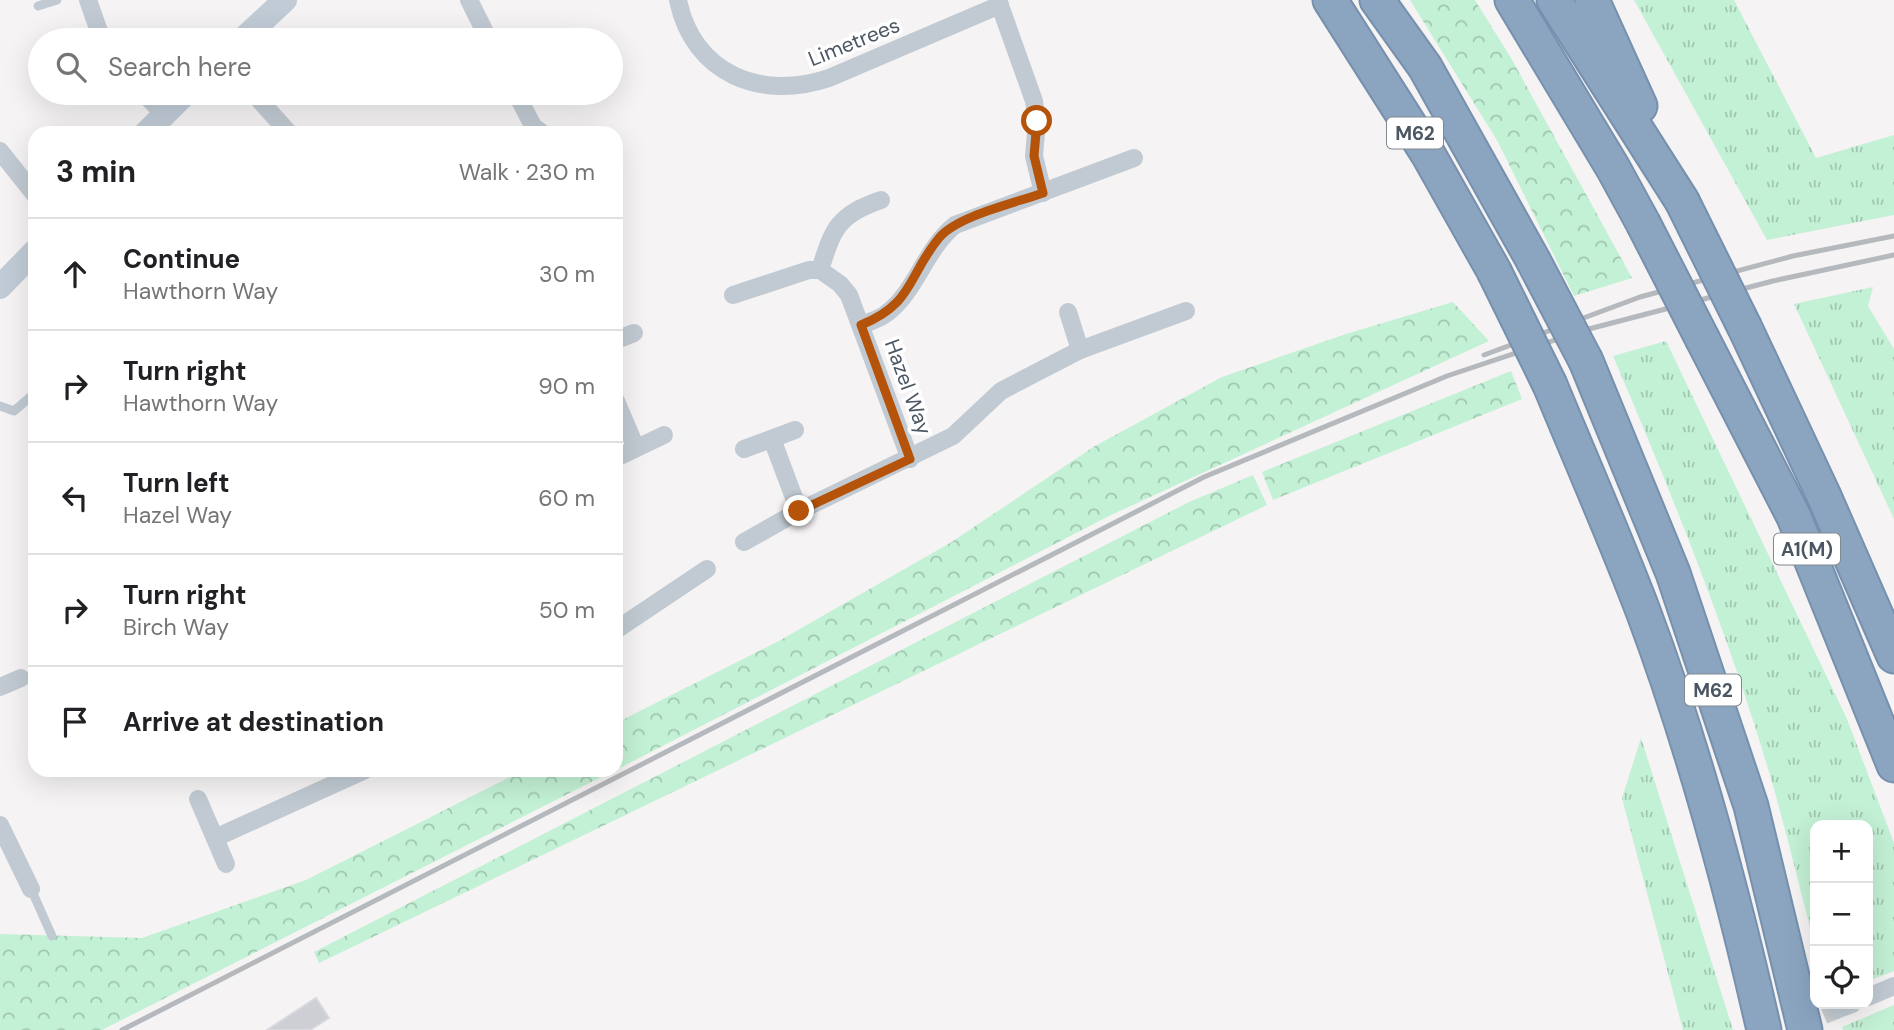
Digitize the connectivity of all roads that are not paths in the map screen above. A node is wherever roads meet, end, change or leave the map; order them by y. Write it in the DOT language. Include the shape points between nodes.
graph roads {
  1 [pos="58,0"];
  2 [pos="88,0"];
  3 [pos="285,0"];
  4 [pos="469,0"];
  5 [pos="678,0"];
  6 [pos="1329,0"];
  7 [pos="1377,0"];
  8 [pos="1512,0"];
  9 [pos="1554,0"];
  10 [pos="1592,0"];
  11 [pos="999,3"];
  12 [pos="38,6"];
  13 [pos="98,28"];
  14 [pos="255,28"];
  15 [pos="483,28"];
  16 [pos="155,105"];
  17 [pos="173,105"];
  18 [pos="264,105"];
  19 [pos="522,105"];
  20 [pos="164,114"];
  21 [pos="153,126"];
  22 [pos="282,126"];
  23 [pos="533,126"];
  24 [pos="0,151"];
  25 [pos="1134,158"];
  26 [pos="28,186"];
  27 [pos="1043,193"];
  28 [pos="881,200"];
  29 [pos="1682,201"];
  30 [pos="28,258"];
  31 [pos="820,270"];
  32 [pos="0,287"];
  33 [pos="733,295"];
  34 [pos="1186,311"];
  35 [pos="1068,312"];
  36 [pos="861,325"];
  37 [pos="634,333"];
  38 [pos="623,337"];
  39 [pos="1080,350"];
  40 [pos="28,399"];
  41 [pos="0,406"];
  42 [pos="623,417"];
  43 [pos="795,430"];
  44 [pos="664,435"];
  45 [pos="772,439"];
  46 [pos="636,448"];
  47 [pos="744,449"];
  48 [pos="623,454"];
  49 [pos="910,459"];
  50 [pos="799,511"];
  51 [pos="744,542"];
  52 [pos="707,569"];
  53 [pos="623,625"];
  54 [pos="1894,656"];
  55 [pos="21,678"];
  56 [pos="0,687"];
  57 [pos="1894,765"];
  58 [pos="350,777"];
  59 [pos="198,799"];
  60 [pos="2,834"];
  61 [pos="215,838"];
  62 [pos="226,864"];
  63 [pos="31,889"];
  64 [pos="52,936"];
  65 [pos="1894,986"];
  66 [pos="1873,995"];
  67 [pos="1763,1030"];
  68 [pos="1805,1030"];
  1 -- 12 [label="lane"];
  2 -- 13 [label="street"];
  3 -- 14 [label="street"];
  4 -- 15 [label="street"];
  5 -- 11 [label="street, Limetrees" via="691,36 709,60 742,79 785,87 829,78"];
  6 -- 67 [label="highway, M62, bridge" via="1428,154 1494,271 1550,385 1643,612 1688,744 1734,901"];
  7 -- 68 [label="highway, M62, bridge" via="1425,66 1586,361 1673,573 1740,771"];
  8 -- 57 [label="highway, A1(M), bridge" via="1614,168 1794,517"];
  9 -- 29 [label="highway, A1(M)"];
  10 -- 29 [label="highway"];
  11 -- 27 [label="street, Limetrees" via="1037,121 1034,156"];
  16 -- 20 [label="street"];
  17 -- 20 [label="street"];
  18 -- 22 [label="street"];
  19 -- 23 [label="street"];
  20 -- 21 [label="street"];
  24 -- 26 [label="street"];
  25 -- 27 [label="street"];
  27 -- 36 [label="street" via="955,225 940,237 903,297 885,315"];
  28 -- 31 [label="street" via="862,206 833,229"];
  29 -- 54 [label="highway, A1(M), bridge" via="1824,494"];
  30 -- 32 [label="street"];
  31 -- 33 [label="street"];
  31 -- 36 [label="street, Hazel Way" via="849,295"];
  34 -- 39 [label="street"];
  35 -- 39 [label="street"];
  36 -- 49 [label="street, Hazel Way"];
  37 -- 38 [label="street"];
  39 -- 49 [label="street" via="1001,391 953,436"];
  40 -- 41 [label="lane" via="14,411"];
  42 -- 46 [label="street"];
  43 -- 45 [label="street"];
  44 -- 46 [label="street"];
  45 -- 47 [label="street"];
  45 -- 50 [label="street"];
  46 -- 48 [label="street"];
  49 -- 50 [label="street"];
  50 -- 51 [label="street"];
  52 -- 53 [label="street"];
  55 -- 56 [label="street"];
  58 -- 61 [label="street"];
  59 -- 61 [label="street"];
  60 -- 63 [label="street"];
  61 -- 62 [label="street"];
  63 -- 64 [label="lane"];
  65 -- 66 [label="street"];
}
